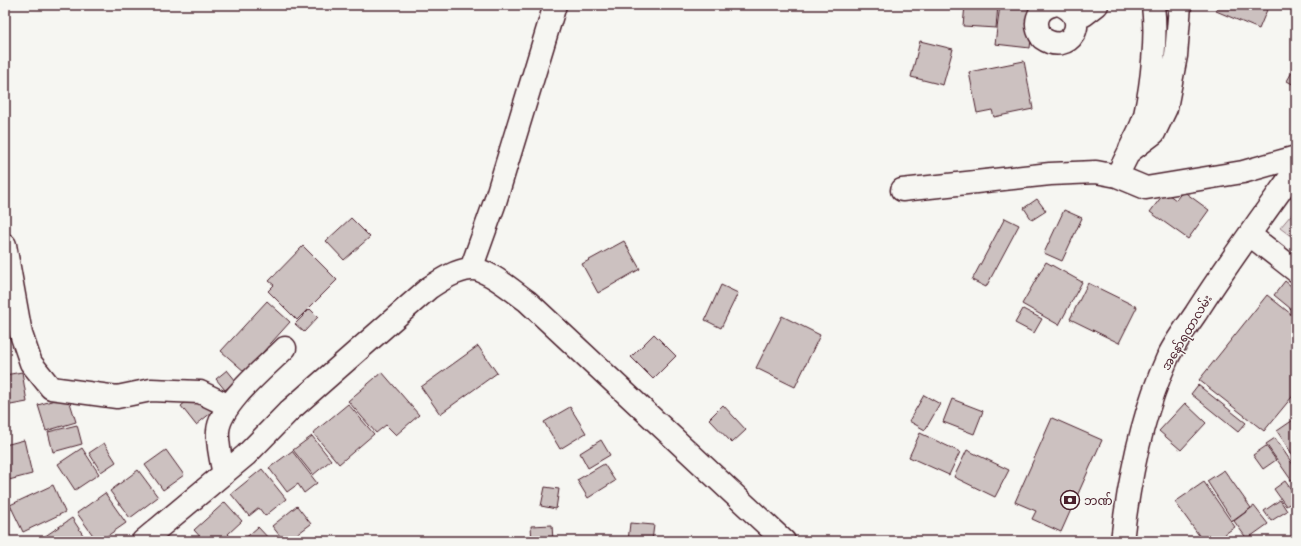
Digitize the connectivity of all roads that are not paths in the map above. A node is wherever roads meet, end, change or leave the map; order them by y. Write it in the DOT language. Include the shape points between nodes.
graph roads {
  1 [pos="555,5"];
  2 [pos="1053,5"];
  3 [pos="1097,5"];
  4 [pos="1153,5"];
  5 [pos="1180,5"];
  6 [pos="1068,11"];
  7 [pos="1129,152"];
  8 [pos="1296,157"];
  9 [pos="1296,169"];
  10 [pos="1117,176"];
  11 [pos="902,190"];
  12 [pos="1250,235"];
  13 [pos="5,245"];
  14 [pos="471,269"];
  15 [pos="1296,271"];
  16 [pos="285,348"];
  17 [pos="227,405"];
  18 [pos="224,474"];
  19 [pos="780,539"];
  20 [pos="143,541"];
  21 [pos="1122,541"];
  1 -- 14 [label="street" via="495,202"];
  2 -- 6 [label="street" via="1043,10 1037,20 1038,33 1048,42 1061,44 1073,36 1077,23"];
  3 -- 6 [label="street" via="1084,15"];
  4 -- 7 [label="street" via="1155,18 1152,69 1144,116"];
  5 -- 7 [label="street" via="1176,56 1166,108 1154,133"];
  7 -- 10 [label="street"];
  8 -- 10 [label="street" via="1243,172 1146,188"];
  9 -- 12 [label="street, အ‌နော်‌ရထာလမ်း"];
  10 -- 11 [label="street" via="1096,172 1050,174"];
  12 -- 15 [label="street"];
  12 -- 21 [label="street, အ‌နော်‌ရထာလမ်း" via="1229,260 1168,358 1147,408 1128,492"];
  13 -- 17 [label="street" via="21,334 31,363 51,388 117,397 151,390 200,392"];
  14 -- 18 [label="street" via="442,279 429,288 289,411"];
  14 -- 19 [label="street" via="499,280 527,300"];
  16 -- 17 [label="street"];
  17 -- 18 [label="street" via="220,419 218,431"];
  18 -- 20 [label="street"];
}
